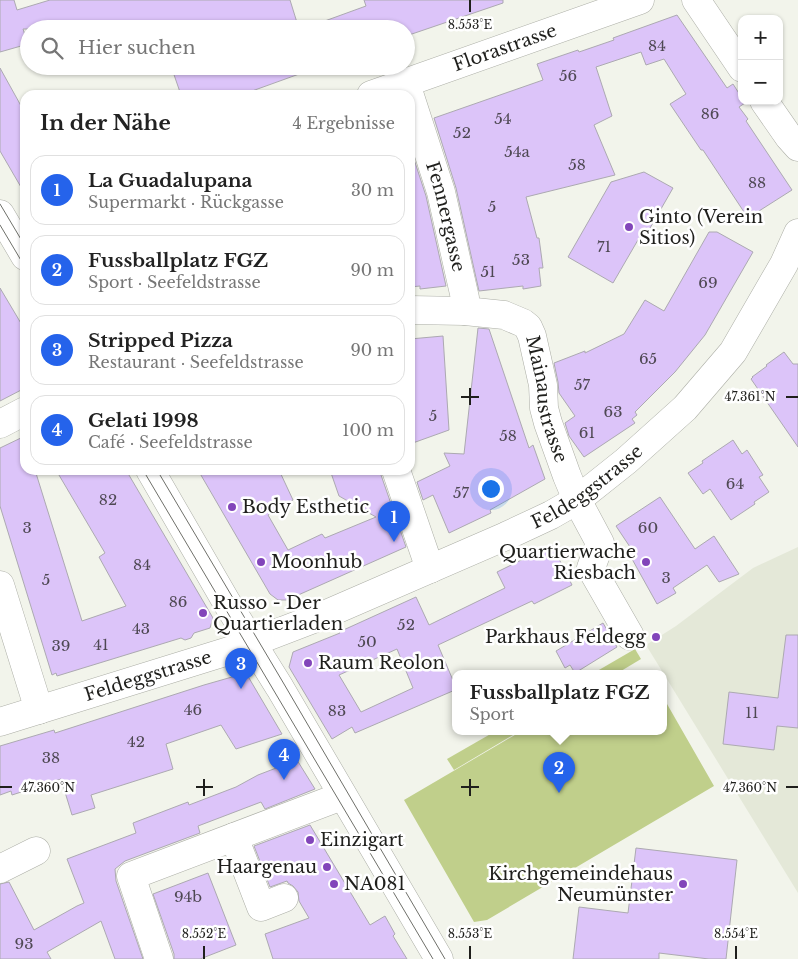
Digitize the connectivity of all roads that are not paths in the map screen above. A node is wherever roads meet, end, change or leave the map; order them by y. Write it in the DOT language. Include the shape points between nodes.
graph roads {
  1 [pos="640,0"];
  2 [pos="696,0"];
  3 [pos="738,62"];
  4 [pos="411,90"];
  5 [pos="767,105"];
  6 [pos="415,112"];
  7 [pos="798,147"];
  8 [pos="8,224"];
  9 [pos="798,233"];
  10 [pos="20,247"];
  11 [pos="415,310"];
  12 [pos="465,311"];
  13 [pos="20,414"];
  14 [pos="0,424"];
  15 [pos="153,475"];
  16 [pos="398,475"];
  17 [pos="577,500"];
  18 [pos="430,568"];
  19 [pos="0,585"];
  20 [pos="630,636"];
  21 [pos="252,643"];
  22 [pos="39,710"];
  23 [pos="0,722"];
  24 [pos="342,796"];
  25 [pos="234,837"];
  26 [pos="36,851"];
  27 [pos="0,869"];
  28 [pos="284,898"];
  29 [pos="159,959"];
  30 [pos="439,959"];
  1 -- 4 [label="street, Florastrasse"];
  2 -- 3 [label="street"];
  5 -- 7 [label="street"];
  6 -- 12 [label="street, Fennergasse" via="441,192 465,298"];
  8 -- 10 [label="street"];
  9 -- 17 [label="street, Feldeggstrasse" via="784,264 733,352 685,408 626,462"];
  11 -- 12 [label="street, Mainaustrasse"];
  12 -- 17 [label="street, Mainaustrasse" via="504,315 528,327 543,385 548,423"];
  13 -- 14 [label="street"];
  15 -- 21 [label="street"];
  16 -- 18 [label="street"];
  17 -- 18 [label="street, Feldeggstrasse" via="551,515"];
  17 -- 20 [label="street" via="600,543 591,568"];
  18 -- 21 [label="street, Feldeggstrasse"];
  19 -- 22 [label="street"];
  21 -- 22 [label="street, Feldeggstrasse"];
  21 -- 24 [label="street"];
  22 -- 23 [label="street, Feldeggstrasse"];
  24 -- 25 [label="street"];
  24 -- 30 [label="street"];
  25 -- 28 [label="street" via="261,907"];
  25 -- 29 [label="street" via="132,876"];
  26 -- 27 [label="street"];
}
